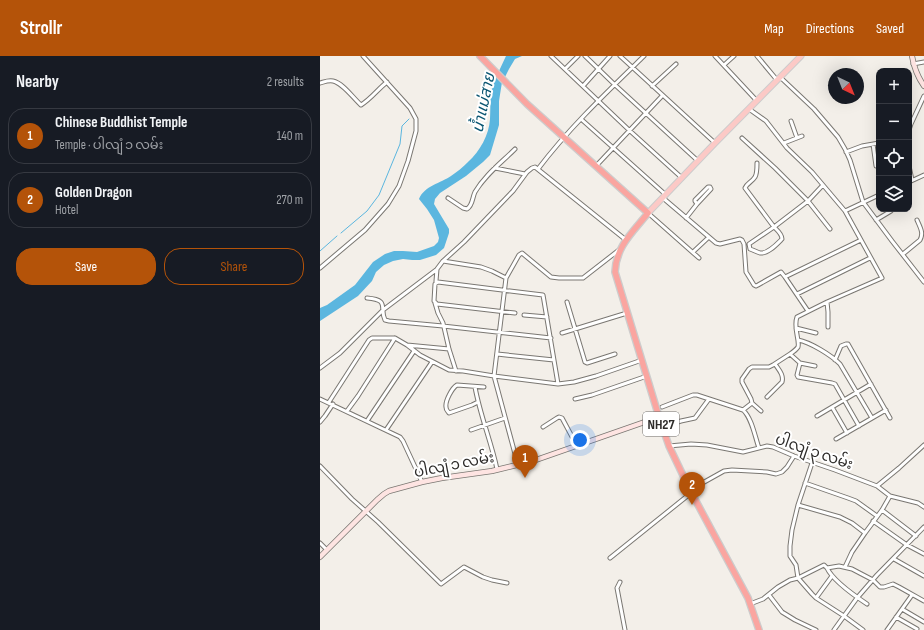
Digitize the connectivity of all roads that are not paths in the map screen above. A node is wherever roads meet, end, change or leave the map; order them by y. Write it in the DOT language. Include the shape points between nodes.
graph roads {
  1 [pos="362,56"];
  2 [pos="480,56"];
  3 [pos="551,56"];
  4 [pos="578,56"];
  5 [pos="585,56"];
  6 [pos="610,56"];
  7 [pos="620,56"];
  8 [pos="644,56"];
  9 [pos="715,56"];
  10 [pos="734,56"];
  11 [pos="757,56"];
  12 [pos="801,56"];
  13 [pos="912,56"];
  14 [pos="924,62"];
  15 [pos="676,64"];
  16 [pos="913,64"];
  17 [pos="724,65"];
  18 [pos="632,68"];
  19 [pos="565,69"];
  20 [pos="598,69"];
  21 [pos="779,79"];
  22 [pos="387,82"];
  23 [pos="320,83"];
  24 [pos="614,84"];
  25 [pos="583,86"];
  26 [pos="652,86"];
  27 [pos="924,86"];
  28 [pos="662,96"];
  29 [pos="924,96"];
  30 [pos="598,101"];
  31 [pos="756,101"];
  32 [pos="749,109"];
  33 [pos="646,113"];
  34 [pos="581,119"];
  35 [pos="791,121"];
  36 [pos="912,122"];
  37 [pos="629,130"];
  38 [pos="802,136"];
  39 [pos="564,137"];
  40 [pos="742,138"];
  41 [pos="797,138"];
  42 [pos="715,143"];
  43 [pos="784,143"];
  44 [pos="873,144"];
  45 [pos="876,144"];
  46 [pos="613,147"];
  47 [pos="515,149"];
  48 [pos="846,152"];
  49 [pos="698,161"];
  50 [pos="757,163"];
  51 [pos="596,166"];
  52 [pos="876,166"];
  53 [pos="495,168"];
  54 [pos="538,169"];
  55 [pos="525,174"];
  56 [pos="924,175"];
  57 [pos="682,178"];
  58 [pos="912,180"];
  59 [pos="823,185"];
  60 [pos="876,196"];
  61 [pos="664,197"];
  62 [pos="448,198"];
  63 [pos="808,201"];
  64 [pos="863,202"];
  65 [pos="697,204"];
  66 [pos="845,211"];
  67 [pos="890,212"];
  68 [pos="648,213"];
  69 [pos="686,218"];
  70 [pos="876,220"];
  71 [pos="917,220"];
  72 [pos="774,227"];
  73 [pos="830,229"];
  74 [pos="708,237"];
  75 [pos="626,240"];
  76 [pos="742,240"];
  77 [pos="861,240"];
  78 [pos="749,246"];
  79 [pos="621,248"];
  80 [pos="693,252"];
  81 [pos="903,254"];
  82 [pos="699,258"];
  83 [pos="870,258"];
  84 [pos="444,261"];
  85 [pos="320,268"];
  86 [pos="437,269"];
  87 [pos="924,272"];
  88 [pos="918,274"];
  89 [pos="785,277"];
  90 [pos="506,278"];
  91 [pos="436,282"];
  92 [pos="924,282"];
  93 [pos="504,290"];
  94 [pos="797,294"];
  95 [pos="367,298"];
  96 [pos="567,302"];
  97 [pos="827,302"];
  98 [pos="435,303"];
  99 [pos="383,310"];
  100 [pos="502,311"];
  101 [pos="808,311"];
  102 [pos="628,312"];
  103 [pos="515,313"];
  104 [pos="524,315"];
  105 [pos="547,317"];
  106 [pos="443,326"];
  107 [pos="828,327"];
  108 [pos="796,328"];
  109 [pos="575,329"];
  110 [pos="500,332"];
  111 [pos="562,333"];
  112 [pos="816,333"];
  113 [pos="395,338"];
  114 [pos="551,338"];
  115 [pos="798,340"];
  116 [pos="407,345"];
  117 [pos="449,349"];
  118 [pos="414,351"];
  119 [pos="497,354"];
  120 [pos="615,354"];
  121 [pos="790,354"];
  122 [pos="554,360"];
  123 [pos="642,360"];
  124 [pos="835,360"];
  125 [pos="432,362"];
  126 [pos="800,363"];
  127 [pos="775,364"];
  128 [pos="815,366"];
  129 [pos="320,368"];
  130 [pos="456,371"];
  131 [pos="494,376"];
  132 [pos="647,376"];
  133 [pos="558,384"];
  134 [pos="871,384"];
  135 [pos="475,387"];
  136 [pos="484,387"];
  137 [pos="857,392"];
  138 [pos="767,396"];
  139 [pos="320,399"];
  140 [pos="576,399"];
  141 [pos="709,399"];
  142 [pos="844,400"];
  143 [pos="329,402"];
  144 [pos="478,402"];
  145 [pos="752,403"];
  146 [pos="333,404"];
  147 [pos="662,407"];
  148 [pos="832,408"];
  149 [pos="743,410"];
  150 [pos="886,410"];
  151 [pos="762,411"];
  152 [pos="347,412"];
  153 [pos="817,416"];
  154 [pos="659,417"];
  155 [pos="505,418"];
  156 [pos="872,418"];
  157 [pos="890,418"];
  158 [pos="367,421"];
  159 [pos="320,422"];
  160 [pos="485,424"];
  161 [pos="859,426"];
  162 [pos="543,427"];
  163 [pos="662,427"];
  164 [pos="386,430"];
  165 [pos="471,430"];
  166 [pos="846,433"];
  167 [pos="836,439"];
  168 [pos="924,445"];
  169 [pos="577,446"];
  170 [pos="669,446"];
  171 [pos="759,448"];
  172 [pos="794,456"];
  173 [pos="812,463"];
  174 [pos="518,465"];
  175 [pos="320,466"];
  176 [pos="497,469"];
  177 [pos="422,482"];
  178 [pos="805,483"];
  179 [pos="877,486"];
  180 [pos="691,491"];
  181 [pos="890,496"];
  182 [pos="798,505"];
  183 [pos="924,507"];
  184 [pos="882,510"];
  185 [pos="366,511"];
  186 [pos="877,516"];
  187 [pos="873,521"];
  188 [pos="924,527"];
  189 [pos="865,533"];
  190 [pos="916,536"];
  191 [pos="320,543"];
  192 [pos="907,545"];
  193 [pos="327,550"];
  194 [pos="924,554"];
  195 [pos="320,557"];
  196 [pos="610,558"];
  197 [pos="894,559"];
  198 [pos="845,567"];
  199 [pos="827,568"];
  200 [pos="832,576"];
  201 [pos="924,576"];
  202 [pos="798,578"];
  203 [pos="874,580"];
  204 [pos="620,582"];
  205 [pos="507,583"];
  206 [pos="769,595"];
  207 [pos="912,595"];
  208 [pos="816,598"];
  209 [pos="857,598"];
  210 [pos="924,601"];
  211 [pos="750,604"];
  212 [pos="867,604"];
  213 [pos="902,609"];
  214 [pos="844,616"];
  215 [pos="896,617"];
  216 [pos="924,622"];
  217 [pos="917,629"];
  218 [pos="625,630"];
  219 [pos="759,630"];
  220 [pos="816,630"];
  221 [pos="834,630"];
  222 [pos="863,630"];
  223 [pos="887,630"];
  1 -- 22 [label="street"];
  2 -- 39 [label="highway"];
  3 -- 19 [label="street"];
  4 -- 19 [label="street"];
  5 -- 20 [label="street"];
  6 -- 20 [label="street"];
  7 -- 18 [label="street"];
  8 -- 18 [label="street"];
  9 -- 17 [label="street"];
  10 -- 17 [label="street"];
  11 -- 21 [label="street"];
  12 -- 21 [label="main road, NH27"];
  13 -- 16 [label="street"];
  14 -- 16 [label="street"];
  15 -- 26 [label="street"];
  16 -- 27 [label="street"];
  17 -- 31 [label="street"];
  18 -- 24 [label="street"];
  18 -- 26 [label="street"];
  19 -- 25 [label="street"];
  20 -- 24 [label="street"];
  20 -- 25 [label="street"];
  21 -- 31 [label="main road, NH27"];
  21 -- 48 [label="street" via="814,109 838,137"];
  22 -- 23 [label="street" via="361,105 341,85 333,81"];
  22 -- 85 [label="street" via="410,108 416,119 416,131 399,186 388,204 365,230"];
  24 -- 30 [label="street"];
  24 -- 33 [label="street"];
  25 -- 30 [label="street"];
  26 -- 28 [label="street"];
  28 -- 33 [label="street"];
  28 -- 42 [label="street"];
  29 -- 36 [label="street"];
  30 -- 34 [label="street"];
  30 -- 37 [label="street"];
  31 -- 32 [label="main road, NH27"];
  32 -- 42 [label="main road, NH27"];
  32 -- 43 [label="street" via="766,121"];
  33 -- 37 [label="street"];
  33 -- 49 [label="street"];
  34 -- 39 [label="street"];
  34 -- 46 [label="street"];
  35 -- 41 [label="street"];
  37 -- 46 [label="street"];
  37 -- 57 [label="street"];
  38 -- 41 [label="street"];
  39 -- 51 [label="highway"];
  39 -- 54 [label="street"];
  40 -- 63 [label="street"];
  41 -- 43 [label="street"];
  42 -- 49 [label="main road, NH27"];
  43 -- 59 [label="street"];
  44 -- 45 [label="street"];
  44 -- 48 [label="street"];
  44 -- 52 [label="street"];
  46 -- 51 [label="street"];
  46 -- 61 [label="street"];
  47 -- 53 [label="street"];
  48 -- 64 [label="street"];
  49 -- 57 [label="main road, NH27"];
  50 -- 72 [label="street" via="754,178 745,188"];
  51 -- 68 [label="highway"];
  53 -- 55 [label="street"];
  53 -- 62 [label="street" via="482,182 466,209"];
  54 -- 55 [label="street" via="532,168"];
  54 -- 75 [label="street"];
  55 -- 84 [label="street" via="513,191"];
  56 -- 58 [label="street"];
  57 -- 61 [label="main road, NH27"];
  59 -- 63 [label="street"];
  59 -- 66 [label="street"];
  60 -- 64 [label="street"];
  61 -- 68 [label="main road, NH27"];
  61 -- 69 [label="street"];
  63 -- 72 [label="street"];
  63 -- 73 [label="street"];
  64 -- 66 [label="street"];
  64 -- 70 [label="street"];
  65 -- 65 [label="street" via="711,189 710,187 694,201"];
  65 -- 69 [label="street"];
  66 -- 77 [label="street"];
  67 -- 70 [label="street"];
  68 -- 75 [label="highway, NH27"];
  68 -- 80 [label="street"];
  69 -- 74 [label="street"];
  70 -- 81 [label="street"];
  71 -- 81 [label="street" via="922,237"];
  72 -- 78 [label="street"];
  72 -- 78 [label="street" via="782,237 775,245 762,253 750,249"];
  74 -- 76 [label="street" via="720,244"];
  74 -- 80 [label="street"];
  75 -- 79 [label="highway, NH27"];
  76 -- 78 [label="street"];
  76 -- 89 [label="street" via="746,272 754,285 781,272"];
  77 -- 83 [label="street"];
  77 -- 89 [label="street"];
  79 -- 90 [label="street" via="583,278 551,277 521,253"];
  79 -- 102 [label="highway, NH27" via="615,272"];
  80 -- 82 [label="street"];
  81 -- 88 [label="street"];
  83 -- 94 [label="street"];
  83 -- 97 [label="street" via="882,278"];
  84 -- 86 [label="street"];
  84 -- 90 [label="street" via="481,267"];
  86 -- 91 [label="street"];
  86 -- 99 [label="street"];
  87 -- 88 [label="street"];
  88 -- 92 [label="street"];
  89 -- 94 [label="street"];
  90 -- 93 [label="street"];
  91 -- 93 [label="street"];
  91 -- 98 [label="street"];
  93 -- 100 [label="street"];
  93 -- 105 [label="street" via="543,295"];
  94 -- 101 [label="street"];
  95 -- 99 [label="street" via="379,300"];
  96 -- 109 [label="street"];
  97 -- 101 [label="street"];
  97 -- 107 [label="street"];
  98 -- 100 [label="street"];
  98 -- 106 [label="street"];
  99 -- 106 [label="street" via="385,320"];
  99 -- 129 [label="street" via="340,353"];
  100 -- 103 [label="street"];
  100 -- 110 [label="street"];
  101 -- 108 [label="street" via="797,317"];
  102 -- 109 [label="street"];
  102 -- 123 [label="highway, NH27"];
  104 -- 105 [label="street"];
  105 -- 114 [label="street"];
  106 -- 110 [label="street"];
  106 -- 117 [label="street"];
  108 -- 112 [label="street"];
  108 -- 115 [label="street"];
  109 -- 111 [label="street"];
  109 -- 120 [label="street" via="585,362"];
  110 -- 114 [label="street"];
  110 -- 119 [label="street"];
  113 -- 116 [label="street"];
  113 -- 143 [label="street" via="369,340"];
  113 -- 152 [label="street"];
  114 -- 122 [label="street"];
  115 -- 121 [label="street" via="798,347"];
  115 -- 124 [label="street" via="806,341"];
  116 -- 117 [label="street"];
  116 -- 118 [label="street"];
  117 -- 130 [label="street"];
  118 -- 125 [label="street"];
  118 -- 158 [label="street"];
  119 -- 122 [label="street"];
  119 -- 131 [label="street"];
  121 -- 126 [label="street"];
  121 -- 127 [label="street"];
  122 -- 133 [label="street"];
  123 -- 132 [label="highway, NH27"];
  123 -- 133 [label="street" via="596,376"];
  124 -- 134 [label="street" via="841,346 848,344"];
  124 -- 137 [label="street"];
  125 -- 130 [label="street"];
  125 -- 164 [label="street"];
  126 -- 128 [label="street"];
  126 -- 142 [label="street" via="798,377 832,383"];
  127 -- 138 [label="street" via="783,379"];
  127 -- 145 [label="street" via="769,367 752,367 742,380"];
  130 -- 131 [label="street"];
  131 -- 133 [label="street"];
  131 -- 155 [label="street"];
  132 -- 140 [label="street" via="592,396"];
  132 -- 154 [label="highway, NH27"];
  134 -- 137 [label="street"];
  134 -- 150 [label="street"];
  135 -- 136 [label="street"];
  135 -- 144 [label="street"];
  135 -- 144 [label="street" via="455,386 446,408 449,413"];
  137 -- 142 [label="street"];
  137 -- 156 [label="street"];
  139 -- 143 [label="street"];
  141 -- 147 [label="street" via="693,395"];
  141 -- 149 [label="street"];
  141 -- 163 [label="street" via="695,418"];
  142 -- 148 [label="street"];
  142 -- 161 [label="street"];
  143 -- 146 [label="street"];
  144 -- 160 [label="street"];
  145 -- 149 [label="street"];
  145 -- 151 [label="street"];
  146 -- 152 [label="street"];
  146 -- 159 [label="street"];
  148 -- 153 [label="street"];
  148 -- 166 [label="street"];
  149 -- 171 [label="street" via="749,419"];
  150 -- 156 [label="street"];
  150 -- 157 [label="street"];
  152 -- 158 [label="street"];
  154 -- 163 [label="highway, NH27"];
  154 -- 169 [label="street, ပါလျံ ၁ လမ်း"];
  155 -- 160 [label="street"];
  155 -- 174 [label="street"];
  156 -- 161 [label="street"];
  158 -- 164 [label="street"];
  160 -- 165 [label="street"];
  160 -- 176 [label="street"];
  161 -- 166 [label="street"];
  162 -- 169 [label="street" via="559,417 562,418"];
  163 -- 170 [label="highway, NH27"];
  164 -- 177 [label="street" via="403,441"];
  166 -- 167 [label="street"];
  168 -- 179 [label="street"];
  169 -- 174 [label="street, ပါလျံ ၁ လမ်း"];
  170 -- 171 [label="street, ပါလျံ ၃ လမ်း" via="707,445 743,452"];
  170 -- 180 [label="highway, NH27"];
  171 -- 172 [label="street, ပါလျံ ၃ လမ်း" via="773,447"];
  172 -- 173 [label="street, ပါလျံ ၃ လမ်း"];
  172 -- 180 [label="street" via="782,472 776,474 732,470"];
  173 -- 178 [label="street"];
  173 -- 179 [label="street, ပါလျံ ၃ လမ်း"];
  174 -- 176 [label="street, ပါလျံ ၁ လမ်း"];
  175 -- 185 [label="street"];
  176 -- 177 [label="street, ပါလျံ ၁ လမ်း"];
  177 -- 185 [label="street, ပါလျံ ၁ လမ်း" via="384,494"];
  178 -- 182 [label="street"];
  178 -- 186 [label="street" via="856,501"];
  179 -- 181 [label="street, ပါလျံ ၃ လမ်း"];
  180 -- 196 [label="street"];
  180 -- 211 [label="highway, NH27"];
  181 -- 183 [label="street, ပါလျံ ၃ လမ်း"];
  181 -- 184 [label="street"];
  182 -- 189 [label="street" via="840,517"];
  182 -- 202 [label="street" via="790,538 790,556 796,565"];
  184 -- 186 [label="street"];
  184 -- 190 [label="street"];
  185 -- 193 [label="street, ပါလျံ ၁ လမ်း"];
  185 -- 205 [label="street" via="441,584 464,567 483,577"];
  186 -- 187 [label="street"];
  187 -- 189 [label="street"];
  187 -- 192 [label="street"];
  188 -- 190 [label="street"];
  189 -- 198 [label="street"];
  190 -- 192 [label="street"];
  191 -- 193 [label="street"];
  192 -- 194 [label="street"];
  192 -- 197 [label="street"];
  193 -- 195 [label="street, ပါလျံ ၁ လမ်း"];
  197 -- 201 [label="street"];
  197 -- 203 [label="street"];
  198 -- 199 [label="street"];
  198 -- 203 [label="street"];
  199 -- 200 [label="street"];
  199 -- 202 [label="street" via="822,566"];
  200 -- 208 [label="street"];
  200 -- 209 [label="street"];
  202 -- 206 [label="street" via="778,587"];
  202 -- 208 [label="street"];
  203 -- 207 [label="street" via="880,587 893,584"];
  203 -- 209 [label="street"];
  204 -- 218 [label="street" via="617,588"];
  206 -- 211 [label="street"];
  206 -- 220 [label="street" via="782,612"];
  207 -- 210 [label="street"];
  207 -- 213 [label="street"];
  208 -- 214 [label="street"];
  209 -- 212 [label="street"];
  209 -- 214 [label="street"];
  211 -- 219 [label="highway, NH27"];
  213 -- 215 [label="street"];
  213 -- 216 [label="street"];
  214 -- 221 [label="street"];
  214 -- 222 [label="street"];
  215 -- 217 [label="street"];
  215 -- 223 [label="street"];
}
